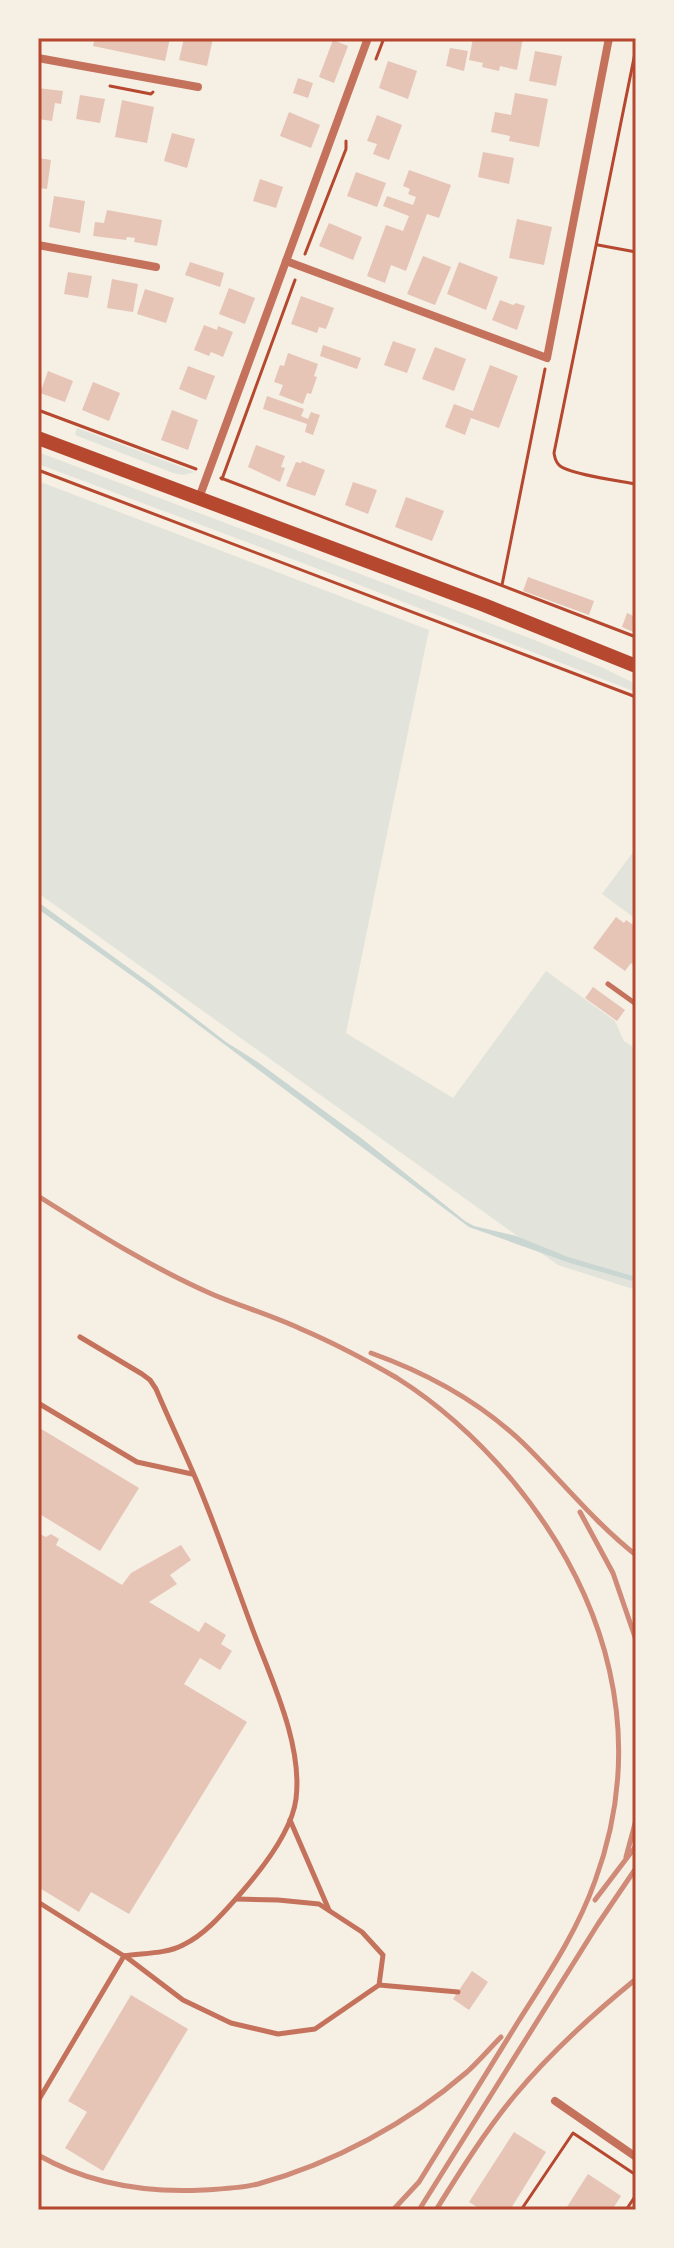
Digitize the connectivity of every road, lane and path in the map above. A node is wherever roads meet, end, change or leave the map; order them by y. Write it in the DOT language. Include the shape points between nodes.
graph roads {
  1 [pos="368,38"];
  2 [pos="609,38"];
  3 [pos="636,48"];
  4 [pos="38,58"];
  5 [pos="198,87"];
  6 [pos="346,137"];
  7 [pos="38,245"];
  8 [pos="598,245"];
  9 [pos="636,252"];
  10 [pos="286,261"];
  11 [pos="300,266"];
  12 [pos="156,267"];
  13 [pos="547,358"];
  14 [pos="38,410"];
  15 [pos="38,438"];
  16 [pos="195,468"];
  17 [pos="38,470"];
  18 [pos="636,484"];
  19 [pos="199,498"];
  20 [pos="502,585"];
  21 [pos="636,637"];
  22 [pos="636,666"];
  23 [pos="636,697"];
  24 [pos="608,984"];
  25 [pos="636,1004"];
  26 [pos="80,1337"];
  27 [pos="38,1403"];
  28 [pos="193,1474"];
  29 [pos="290,1820"];
  30 [pos="236,1899"];
  31 [pos="38,1902"];
  32 [pos="330,1911"];
  33 [pos="124,1956"];
  34 [pos="379,1985"];
  35 [pos="458,1992"];
  36 [pos="38,2101"];
  37 [pos="555,2101"];
  38 [pos="636,2157"];
  39 [pos="636,2175"];
  40 [pos="636,2195"];
  41 [pos="521,2210"];
  42 [pos="626,2210"];
  1 -- 10 [label="street"];
  2 -- 13 [label="street"];
  3 -- 8 [label="path"];
  4 -- 5 [label="street"];
  6 -- 11 [label="path" via="346,149"];
  7 -- 12 [label="street"];
  8 -- 9 [label="path"];
  8 -- 18 [label="path" via="554,453 560,467 572,472"];
  10 -- 11 [label="street"];
  10 -- 19 [label="street"];
  11 -- 13 [label="street"];
  11 -- 20 [label="path" via="222,479"];
  13 -- 20 [label="path"];
  14 -- 16 [label="path"];
  15 -- 19 [label="main road"];
  17 -- 23 [label="path"];
  19 -- 22 [label="main road"];
  20 -- 21 [label="path"];
  24 -- 25 [label="lane"];
  26 -- 28 [label="lane" via="150,1380"];
  27 -- 28 [label="lane" via="137,1462"];
  28 -- 29 [label="lane" via="290,1736 296,1798"];
  29 -- 30 [label="lane"];
  29 -- 32 [label="lane"];
  30 -- 32 [label="lane" via="319,1904"];
  30 -- 33 [label="lane" via="183,1945"];
  31 -- 33 [label="lane"];
  32 -- 34 [label="lane" via="362,1932 383,1955"];
  33 -- 34 [label="lane" via="183,2000 231,2023 278,2034 315,2029"];
  33 -- 36 [label="lane"];
  34 -- 35 [label="lane"];
  37 -- 38 [label="street"];
  39 -- 41 [label="path" via="573,2133"];
  40 -- 42 [label="path"];
}
